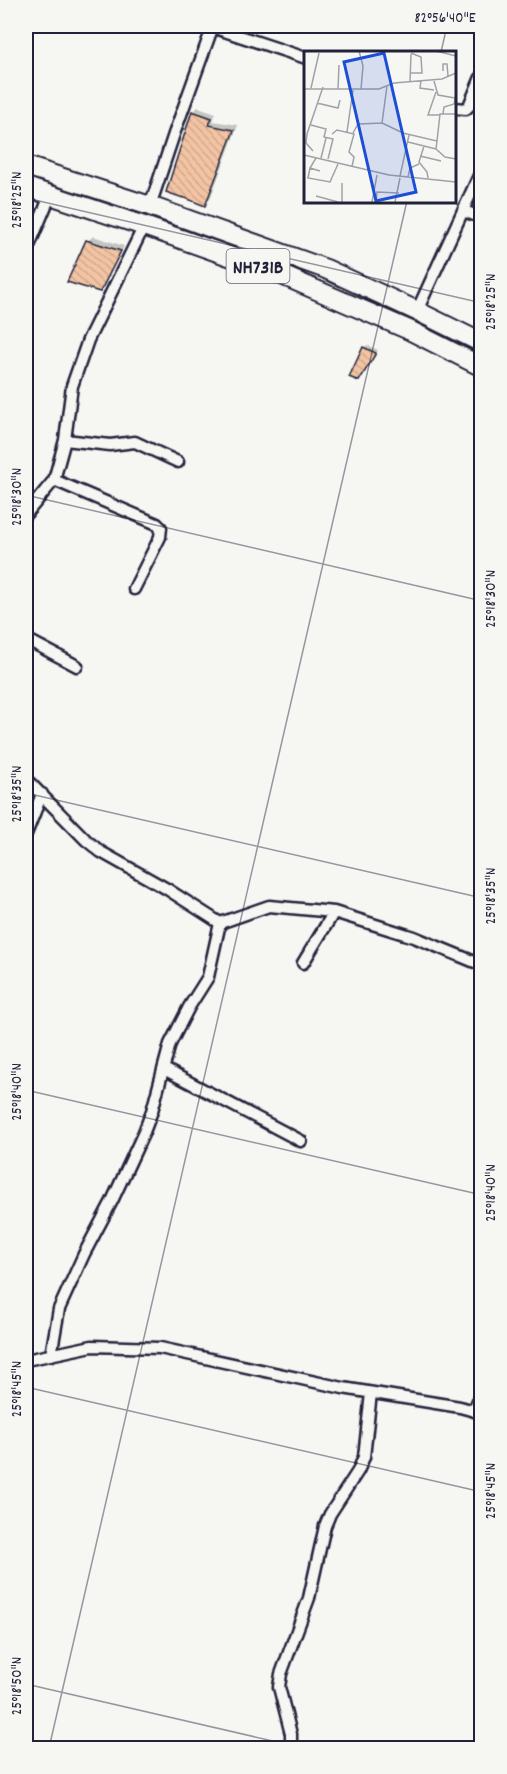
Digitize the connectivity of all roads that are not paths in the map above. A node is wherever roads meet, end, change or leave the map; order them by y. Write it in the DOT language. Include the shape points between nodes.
graph roads {
  1 [pos="212,26"];
  2 [pos="304,57"];
  3 [pos="482,75"];
  4 [pos="456,108"];
  5 [pos="26,166"];
  6 [pos="482,169"];
  7 [pos="26,187"];
  8 [pos="50,196"];
  9 [pos="150,206"];
  10 [pos="464,211"];
  11 [pos="482,218"];
  12 [pos="144,225"];
  13 [pos="26,253"];
  14 [pos="417,311"];
  15 [pos="482,344"];
  16 [pos="482,367"];
  17 [pos="65,440"];
  18 [pos="178,462"];
  19 [pos="54,480"];
  20 [pos="26,514"];
  21 [pos="134,589"];
  22 [pos="26,639"];
  23 [pos="77,666"];
  24 [pos="26,779"];
  25 [pos="42,794"];
  26 [pos="26,834"];
  27 [pos="334,912"];
  28 [pos="220,923"];
  29 [pos="303,963"];
  30 [pos="482,964"];
  31 [pos="164,1069"];
  32 [pos="301,1141"];
  33 [pos="51,1354"];
  34 [pos="26,1360"];
  35 [pos="482,1390"];
  36 [pos="371,1392"];
  37 [pos="478,1412"];
  38 [pos="291,1749"];
  1 -- 2 [label="street"];
  1 -- 9 [label="street"];
  3 -- 4 [label="street" via="469,106"];
  5 -- 9 [label="highway"];
  6 -- 10 [label="street"];
  7 -- 8 [label="highway, NH731B"];
  8 -- 12 [label="highway, NH731B"];
  8 -- 13 [label="street"];
  9 -- 14 [label="highway" via="326,269"];
  10 -- 11 [label="street"];
  10 -- 14 [label="street"];
  12 -- 16 [label="highway, NH731B" via="277,273"];
  12 -- 17 [label="street" via="85,349 72,386"];
  14 -- 15 [label="highway"];
  17 -- 18 [label="street" via="110,445 135,442"];
  17 -- 19 [label="street"];
  19 -- 20 [label="street"];
  19 -- 21 [label="street" via="161,528"];
  22 -- 23 [label="street"];
  24 -- 25 [label="street"];
  25 -- 26 [label="street"];
  25 -- 28 [label="street" via="101,852"];
  27 -- 28 [label="street" via="269,906"];
  27 -- 29 [label="street"];
  27 -- 30 [label="street"];
  28 -- 31 [label="street" via="207,977 170,1044"];
  31 -- 32 [label="street"];
  31 -- 33 [label="street" via="144,1132 59,1309"];
  33 -- 34 [label="street"];
  33 -- 36 [label="street" via="92,1346 160,1348"];
  35 -- 37 [label="street"];
  36 -- 37 [label="street"];
  36 -- 38 [label="street" via="364,1457 328,1520 309,1598 281,1674 279,1687"];
}
